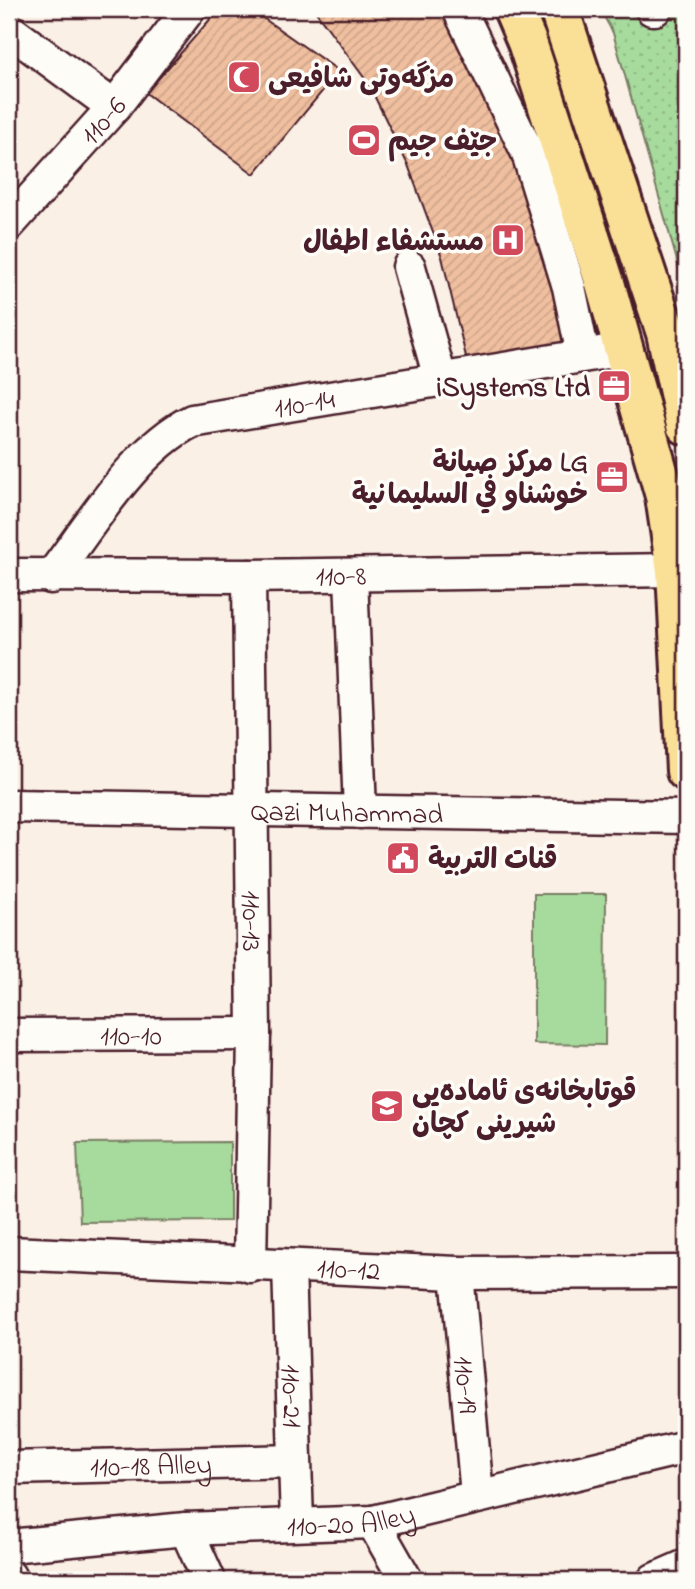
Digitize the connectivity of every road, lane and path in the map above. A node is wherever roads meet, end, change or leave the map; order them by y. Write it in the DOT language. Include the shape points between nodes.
graph roads {
  1 [pos="189,9"];
  2 [pos="459,9"];
  3 [pos="513,9"];
  4 [pos="566,16"];
  5 [pos="9,30"];
  6 [pos="114,107"];
  7 [pos="9,224"];
  8 [pos="408,267"];
  9 [pos="624,349"];
  10 [pos="583,355"];
  11 [pos="440,379"];
  12 [pos="686,425"];
  13 [pos="676,570"];
  14 [pos="9,575"];
  15 [pos="351,575"];
  16 [pos="250,576"];
  17 [pos="51,577"];
  18 [pos="686,771"];
  19 [pos="9,806"];
  20 [pos="250,810"];
  21 [pos="360,812"];
  22 [pos="686,817"];
  23 [pos="254,1034"];
  24 [pos="9,1035"];
  25 [pos="9,1254"];
  26 [pos="250,1266"];
  27 [pos="289,1266"];
  28 [pos="686,1272"];
  29 [pos="457,1273"];
  30 [pos="686,1447"];
  31 [pos="294,1461"];
  32 [pos="9,1468"];
  33 [pos="477,1495"];
  34 [pos="373,1522"];
  35 [pos="297,1523"];
  36 [pos="186,1529"];
  37 [pos="9,1546"];
  38 [pos="686,1566"];
  39 [pos="209,1580"];
  40 [pos="406,1580"];
  41 [pos="654,1580"];
  1 -- 6 [label="street, 110-6"];
  2 -- 10 [label="street" via="528,153 569,287"];
  3 -- 9 [label="main road"];
  4 -- 12 [label="main road" via="666,333"];
  5 -- 6 [label="street"];
  6 -- 7 [label="street, 110-6"];
  8 -- 11 [label="street"];
  9 -- 10 [label="street, 110-14"];
  9 -- 13 [label="main road" via="665,496"];
  10 -- 11 [label="street, 110-14"];
  11 -- 17 [label="street, 110-14" via="192,421 170,432 146,453"];
  13 -- 15 [label="street, 110-8"];
  13 -- 18 [label="main road"];
  14 -- 17 [label="street, 110-8"];
  15 -- 16 [label="street, 110-8"];
  15 -- 21 [label="street"];
  16 -- 17 [label="street, 110-8"];
  16 -- 20 [label="street, 110-13"];
  19 -- 20 [label="street, Qazi Muhammad"];
  20 -- 21 [label="street, Qazi Muhammad"];
  20 -- 23 [label="street, 110-13"];
  21 -- 22 [label="street, Qazi Muhammad"];
  23 -- 24 [label="street, 110-10"];
  23 -- 26 [label="street, 110-13"];
  25 -- 26 [label="street, 110-12"];
  26 -- 27 [label="street, 110-12"];
  27 -- 29 [label="street, 110-12"];
  27 -- 31 [label="street, 110-21"];
  28 -- 29 [label="street, 110-12"];
  29 -- 33 [label="street, 110-19"];
  30 -- 33 [label="street, 110-20 Alley"];
  31 -- 32 [label="street, 110-18 Alley"];
  31 -- 35 [label="street, 110-21"];
  33 -- 34 [label="street, 110-20 Alley"];
  34 -- 35 [label="street, 110-20 Alley"];
  34 -- 40 [label="street"];
  35 -- 36 [label="street, 110-20 Alley"];
  36 -- 37 [label="street, 110-20 Alley"];
  36 -- 39 [label="street"];
  38 -- 41 [label="street"];
}
